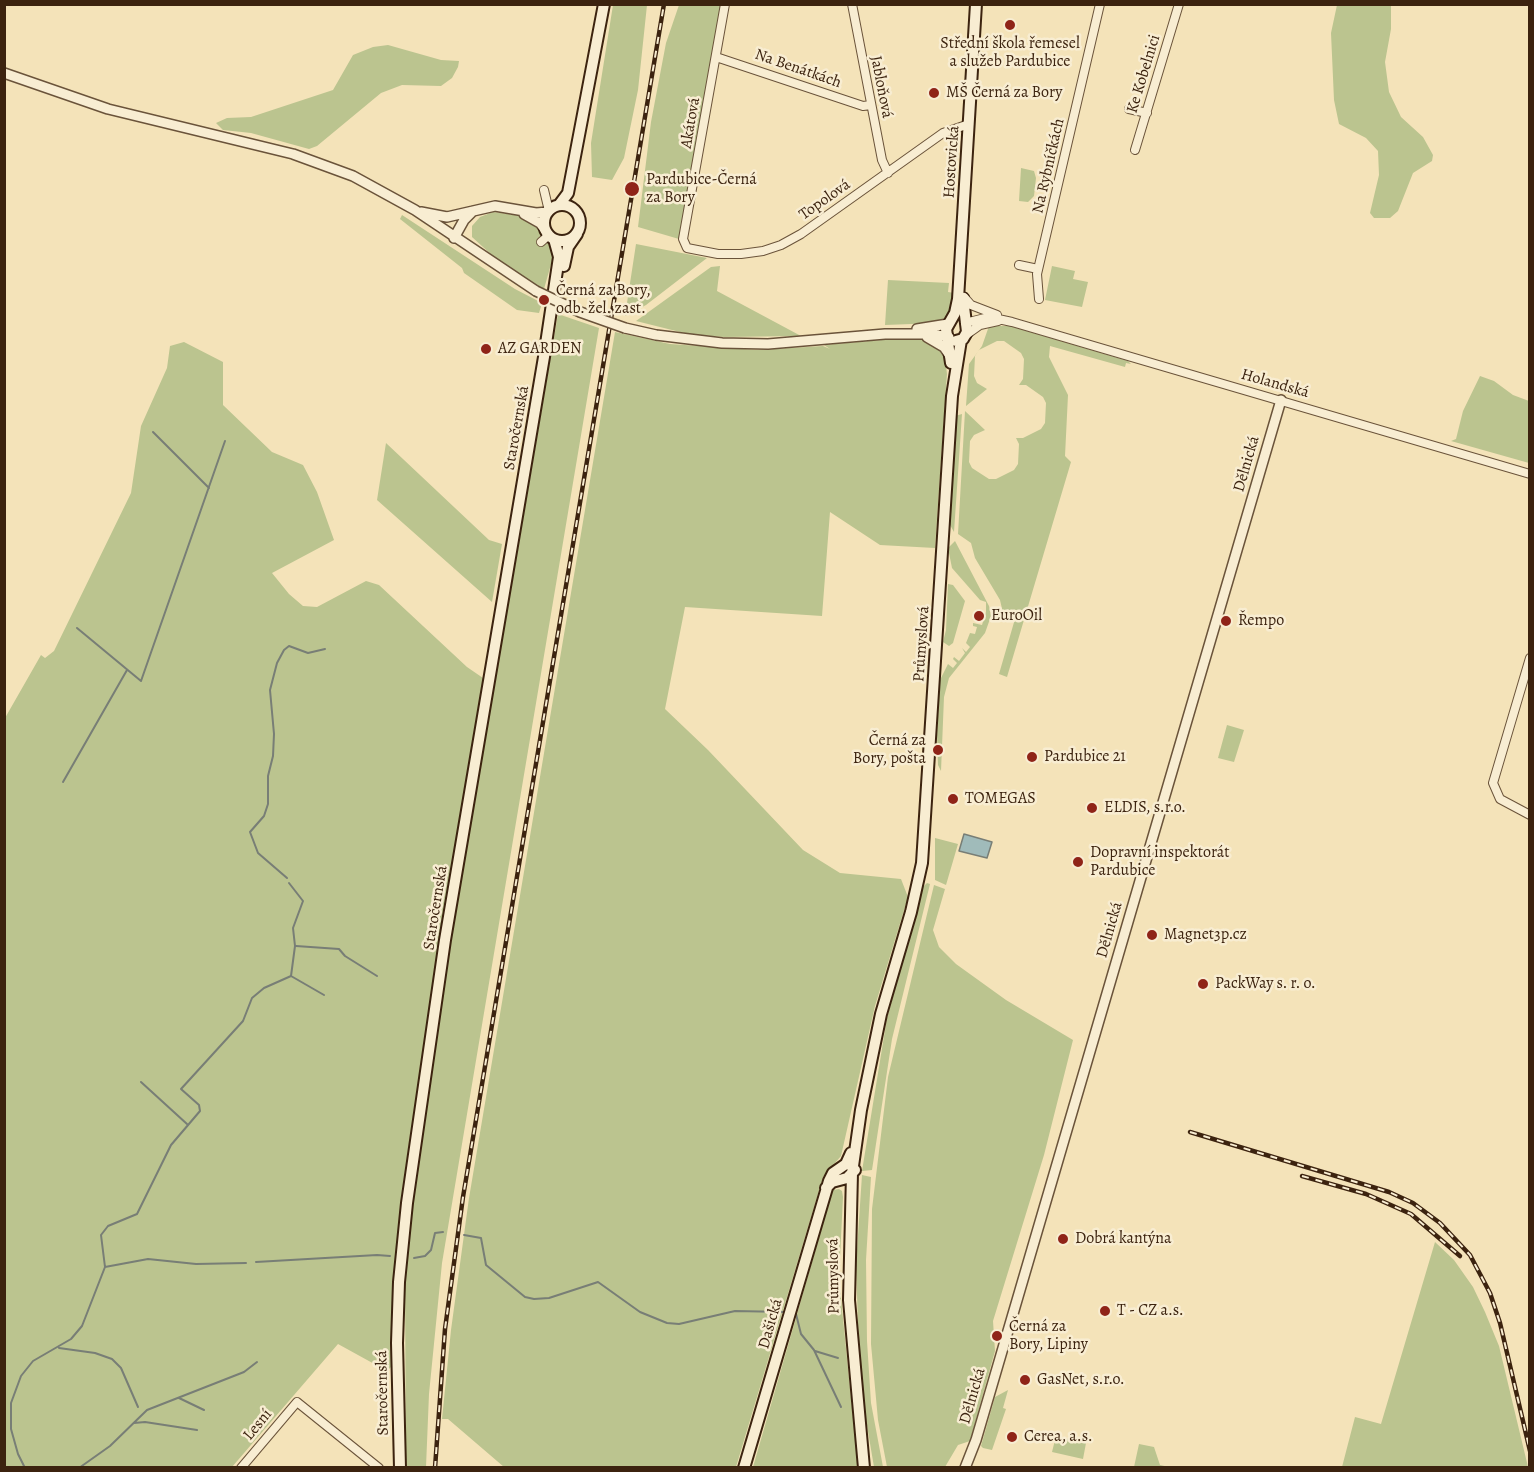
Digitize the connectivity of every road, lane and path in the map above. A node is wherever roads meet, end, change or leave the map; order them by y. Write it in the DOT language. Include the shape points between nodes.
graph roads {
  1 [pos="604,4"];
  2 [pos="724,4"];
  3 [pos="852,4"];
  4 [pos="976,4"];
  5 [pos="1100,4"];
  6 [pos="1179,4"];
  7 [pos="716,57"];
  8 [pos="4,73"];
  9 [pos="871,105"];
  10 [pos="1129,109"];
  11 [pos="586,111"];
  12 [pos="1147,113"];
  13 [pos="969,124"];
  14 [pos="1135,150"];
  15 [pos="888,173"];
  16 [pos="514,208"];
  17 [pos="553,208"];
  18 [pos="415,210"];
  19 [pos="476,210"];
  20 [pos="579,215"];
  21 [pos="577,234"];
  22 [pos="547,237"];
  23 [pos="454,238"];
  24 [pos="684,245"];
  25 [pos="961,249"];
  26 [pos="1019,265"];
  27 [pos="1038,268"];
  28 [pos="962,293"];
  29 [pos="1039,300"];
  30 [pos="1012,322"];
  31 [pos="948,323"];
  32 [pos="964,330"];
  33 [pos="885,334"];
  34 [pos="916,334"];
  35 [pos="949,337"];
  36 [pos="544,357"];
  37 [pos="951,357"];
  38 [pos="952,396"];
  39 [pos="1281,400"];
  40 [pos="1530,474"];
  41 [pos="1530,658"];
  42 [pos="1530,815"];
  43 [pos="900,946"];
  44 [pos="857,1131"];
  45 [pos="856,1173"];
  46 [pos="840,1174"];
  47 [pos="851,1190"];
  48 [pos="854,1380"];
  49 [pos="241,1467"];
  50 [pos="379,1467"];
  51 [pos="400,1467"];
  52 [pos="744,1467"];
  53 [pos="864,1467"];
  54 [pos="965,1467"];
  1 -- 11 [label="main road"];
  2 -- 7 [label="street, Akátová"];
  3 -- 9 [label="street, Jabloňová"];
  4 -- 13 [label="main road, Hostovická"];
  5 -- 27 [label="street, Na Rybníčkách"];
  6 -- 12 [label="street, Ke Kobelnici"];
  7 -- 9 [label="street, Na Benátkách" via="863,106"];
  7 -- 24 [label="street, Akátová"];
  8 -- 18 [label="street" via="108,109 320,162"];
  9 -- 15 [label="street, Jabloňová"];
  10 -- 12 [label="street"];
  11 -- 17 [label="main road" via="568,193"];
  11 -- 20 [label="main road" via="574,198"];
  12 -- 14 [label="street, Ke Kobelnici"];
  13 -- 15 [label="street, Topolová" via="944,133"];
  13 -- 25 [label="main road, Hostovická"];
  15 -- 24 [label="street, Topolová" via="801,234 772,248 731,255"];
  16 -- 17 [label="street" via="536,213"];
  16 -- 19 [label="street" via="492,206"];
  16 -- 22 [label="street" via="540,223"];
  17 -- 20 [label="main road" via="571,207"];
  17 -- 22 [label="main road" via="544,222"];
  18 -- 19 [label="street" via="444,217"];
  18 -- 23 [label="street"];
  19 -- 23 [label="street" via="464,220"];
  20 -- 21 [label="main road"];
  21 -- 22 [label="main road" via="567,241"];
  21 -- 36 [label="main road, Staročernská" via="566,255"];
  22 -- 36 [label="main road, Staročernská" via="559,257"];
  23 -- 33 [label="street, bridge" via="536,291 580,312 656,335 722,344"];
  25 -- 28 [label="main road, Hostovická"];
  25 -- 31 [label="main road, Hostovická" via="956,310"];
  26 -- 27 [label="street"];
  27 -- 29 [label="street, Na Rybníčkách"];
  28 -- 30 [label="street, Holandská" via="970,305"];
  28 -- 32 [label="main road, Hostovická"];
  30 -- 32 [label="street, Holandská" via="984,323"];
  30 -- 39 [label="street, Holandská"];
  31 -- 32 [label="main road" via="958,319"];
  31 -- 33 [label="street"];
  31 -- 35 [label="main road, Hostovická"];
  32 -- 35 [label="main road"];
  32 -- 38 [label="main road, Průmyslová"];
  33 -- 34 [label="street"];
  34 -- 35 [label="street"];
  34 -- 37 [label="street" via="936,341"];
  35 -- 37 [label="main road, Průmyslová"];
  36 -- 51 [label="main road, Staročernská" via="445,940 406,1203 397,1343"];
  37 -- 38 [label="main road, Průmyslová"];
  38 -- 43 [label="main road, Průmyslová" via="922,863"];
  39 -- 40 [label="street, Holandská"];
  39 -- 54 [label="street, Dělnická"];
  41 -- 42 [label="street" via="1493,780 1500,799"];
  43 -- 44 [label="main road, Průmyslová" via="881,1014"];
  43 -- 45 [label="main road" via="880,1032"];
  44 -- 45 [label="main road, Průmyslová"];
  44 -- 46 [label="main road, Dašická" via="848,1162"];
  45 -- 46 [label="main road" via="847,1168"];
  45 -- 47 [label="main road, Průmyslová"];
  45 -- 48 [label="main road, Průmyslová"];
  46 -- 47 [label="main road"];
  46 -- 52 [label="main road, Dašická" via="832,1175 826,1189"];
  47 -- 48 [label="main road, Průmyslová" via="848,1283"];
  48 -- 53 [label="main road, Průmyslová"];
  49 -- 50 [label="street, Lesní" via="297,1402"];
}
